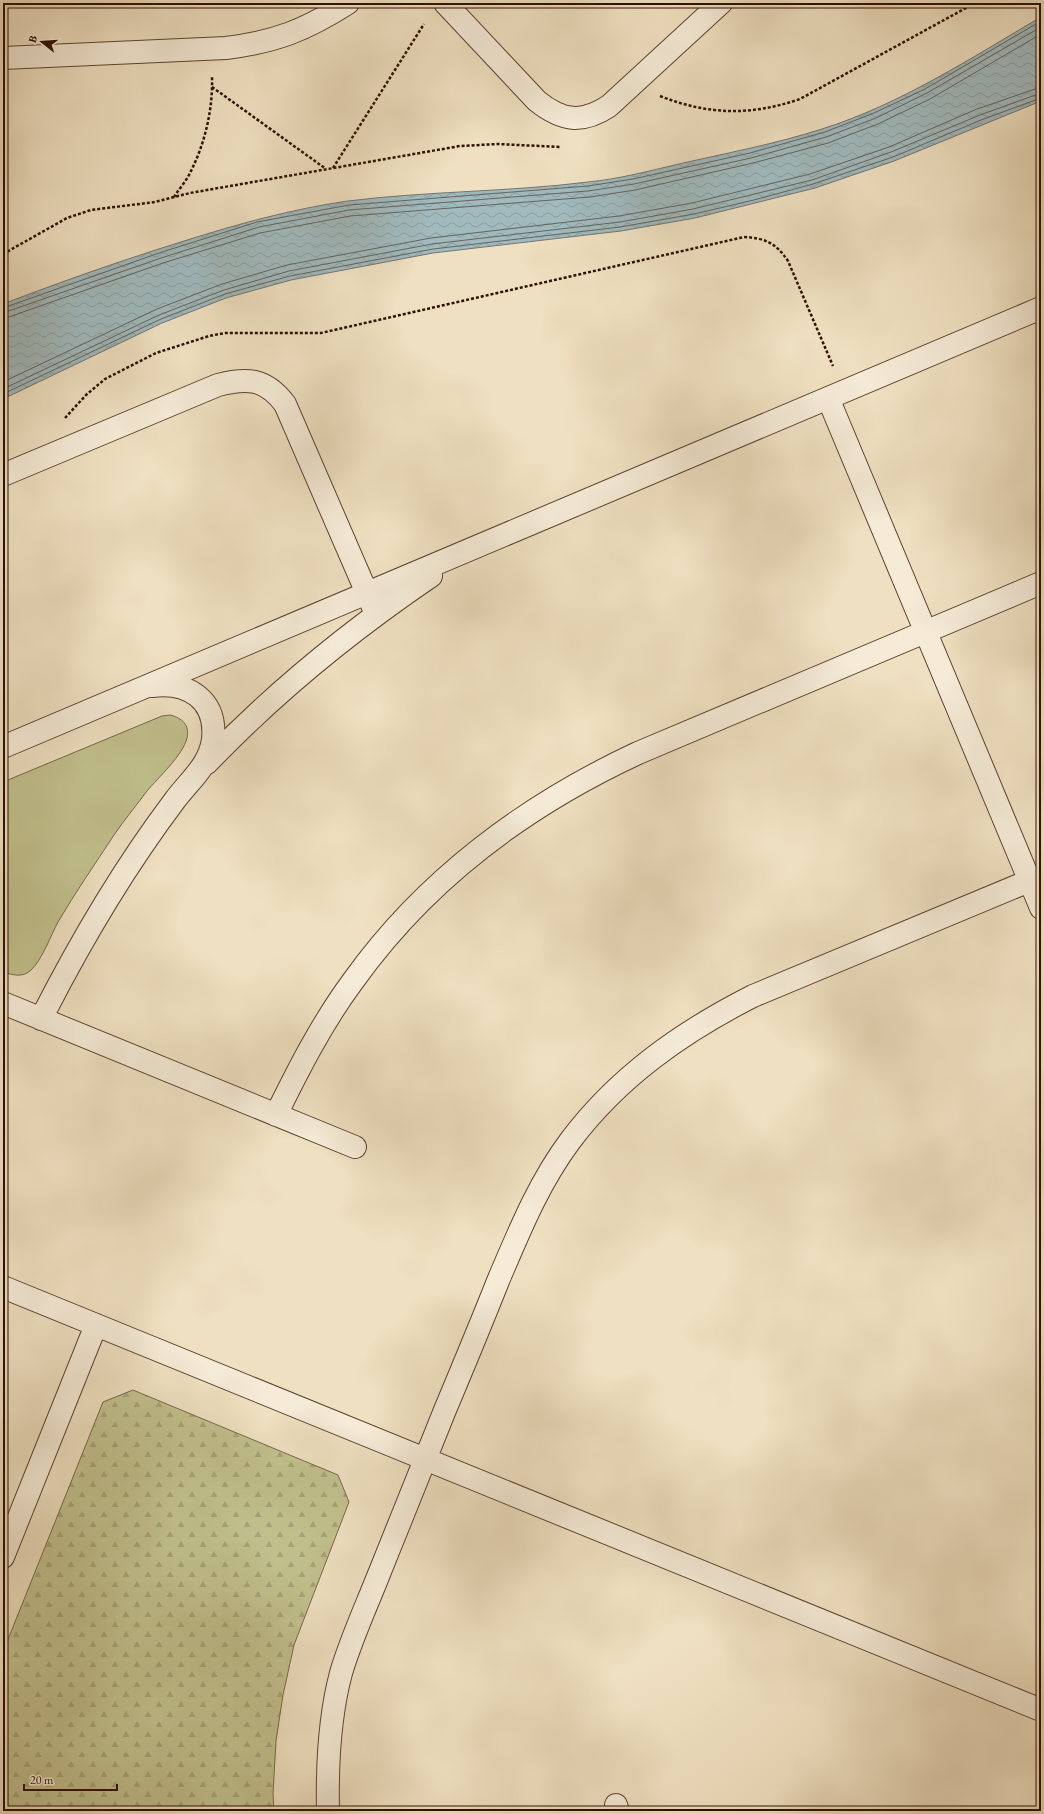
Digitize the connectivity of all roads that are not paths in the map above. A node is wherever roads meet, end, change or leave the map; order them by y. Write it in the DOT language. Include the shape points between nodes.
graph roads {
  1 [pos="348,3"];
  2 [pos="445,3"];
  3 [pos="721,3"];
  4 [pos="3,58"];
  5 [pos="1041,308"];
  6 [pos="828,398"];
  7 [pos="3,475"];
  8 [pos="470,550"];
  9 [pos="1041,583"];
  10 [pos="368,593"];
  11 [pos="376,614"];
  12 [pos="926,632"];
  13 [pos="146,686"];
  14 [pos="3,747"];
  15 [pos="202,768"];
  16 [pos="1035,878"];
  17 [pos="1041,908"];
  18 [pos="3,1004"];
  19 [pos="41,1019"];
  20 [pos="276,1115"];
  21 [pos="355,1147"];
  22 [pos="3,1287"];
  23 [pos="96,1325"];
  24 [pos="425,1458"];
  25 [pos="3,1557"];
  26 [pos="1041,1710"];
  27 [pos="328,1811"];
  1 -- 4 [label="street" via="319,22 297,32 250,45"];
  2 -- 3 [label="street" via="537,101 549,111 563,117 578,119 595,116 609,106"];
  5 -- 6 [label="street"];
  6 -- 8 [label="street"];
  6 -- 12 [label="street"];
  7 -- 10 [label="street" via="218,385 250,380 264,384 276,392 285,404"];
  8 -- 10 [label="street"];
  8 -- 11 [label="street"];
  9 -- 12 [label="street"];
  10 -- 11 [label="street"];
  10 -- 13 [label="street"];
  11 -- 15 [label="street" via="285,687 241,727"];
  12 -- 16 [label="street"];
  12 -- 20 [label="street" via="601,770 499,834 434,889 379,947 352,981 309,1048"];
  13 -- 14 [label="street"];
  13 -- 15 [label="street" via="175,686 195,694 205,702 211,714 213,740"];
  15 -- 19 [label="street" via="154,828 111,891"];
  16 -- 17 [label="street"];
  16 -- 24 [label="street" via="753,996 677,1039 639,1067 603,1102 571,1140 549,1173 522,1223"];
  18 -- 19 [label="street"];
  19 -- 20 [label="street"];
  20 -- 21 [label="street"];
  22 -- 23 [label="street"];
  23 -- 24 [label="street"];
  23 -- 25 [label="street"];
  24 -- 26 [label="street"];
  24 -- 27 [label="street" via="342,1672 333,1710 329,1750"];
}
